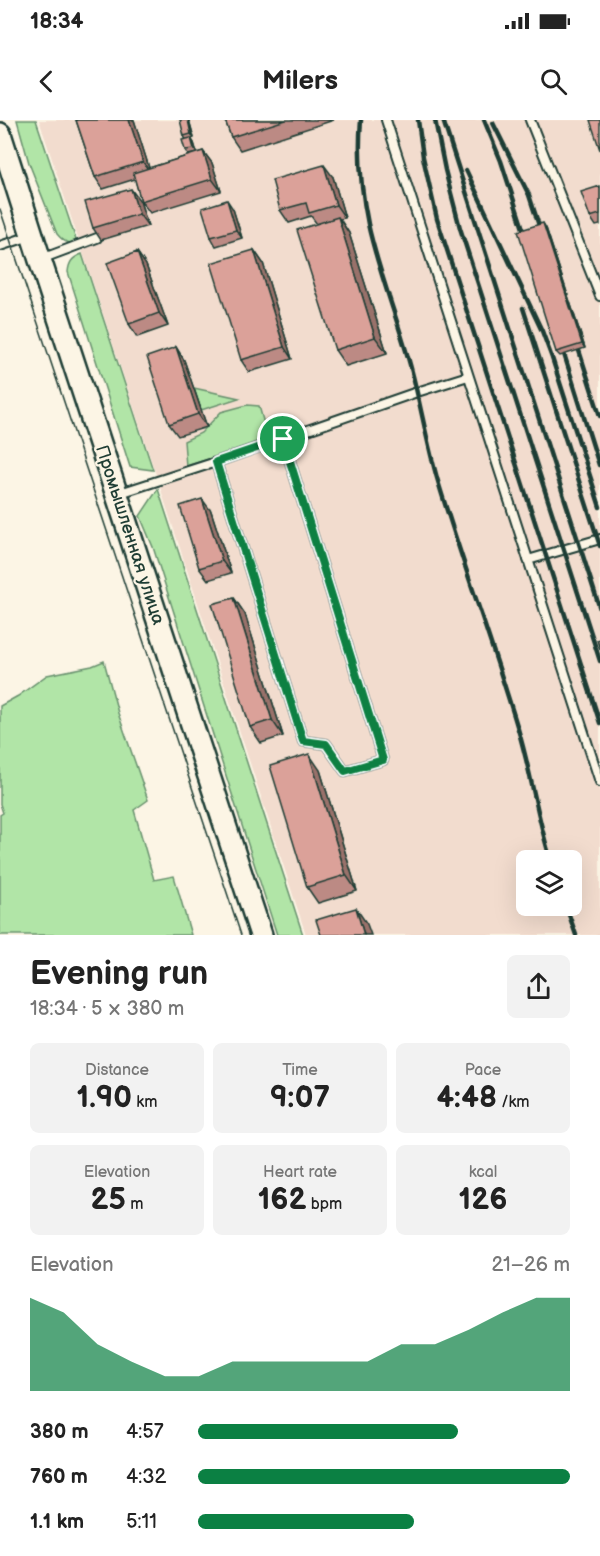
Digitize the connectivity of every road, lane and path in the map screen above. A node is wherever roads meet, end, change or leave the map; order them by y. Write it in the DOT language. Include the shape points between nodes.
graph roads {
  1 [pos="386,120"];
  2 [pos="530,120"];
  3 [pos="0,134"];
  4 [pos="33,235"];
  5 [pos="97,238"];
  6 [pos="0,246"];
  7 [pos="40,260"];
  8 [pos="600,296"];
  9 [pos="468,376"];
  10 [pos="283,439"];
  11 [pos="216,462"];
  12 [pos="116,494"];
  13 [pos="600,539"];
  14 [pos="528,560"];
  15 [pos="600,782"];
  16 [pos="261,935"];
  1 -- 9 [label="lane"];
  2 -- 8 [label="lane"];
  3 -- 4 [label="street, Промышленная улица"];
  4 -- 6 [label="lane"];
  4 -- 7 [label="street, Промышленная улица"];
  5 -- 7 [label="lane"];
  7 -- 12 [label="street, Промышленная улица"];
  9 -- 10 [label="lane"];
  9 -- 14 [label="lane"];
  10 -- 11 [label="lane"];
  10 -- 11 [label="lane" via="383,760 345,771 326,744 303,741"];
  11 -- 12 [label="lane"];
  12 -- 16 [label="street, Промышленная улица"];
  13 -- 14 [label="lane"];
  14 -- 15 [label="lane"];
}
